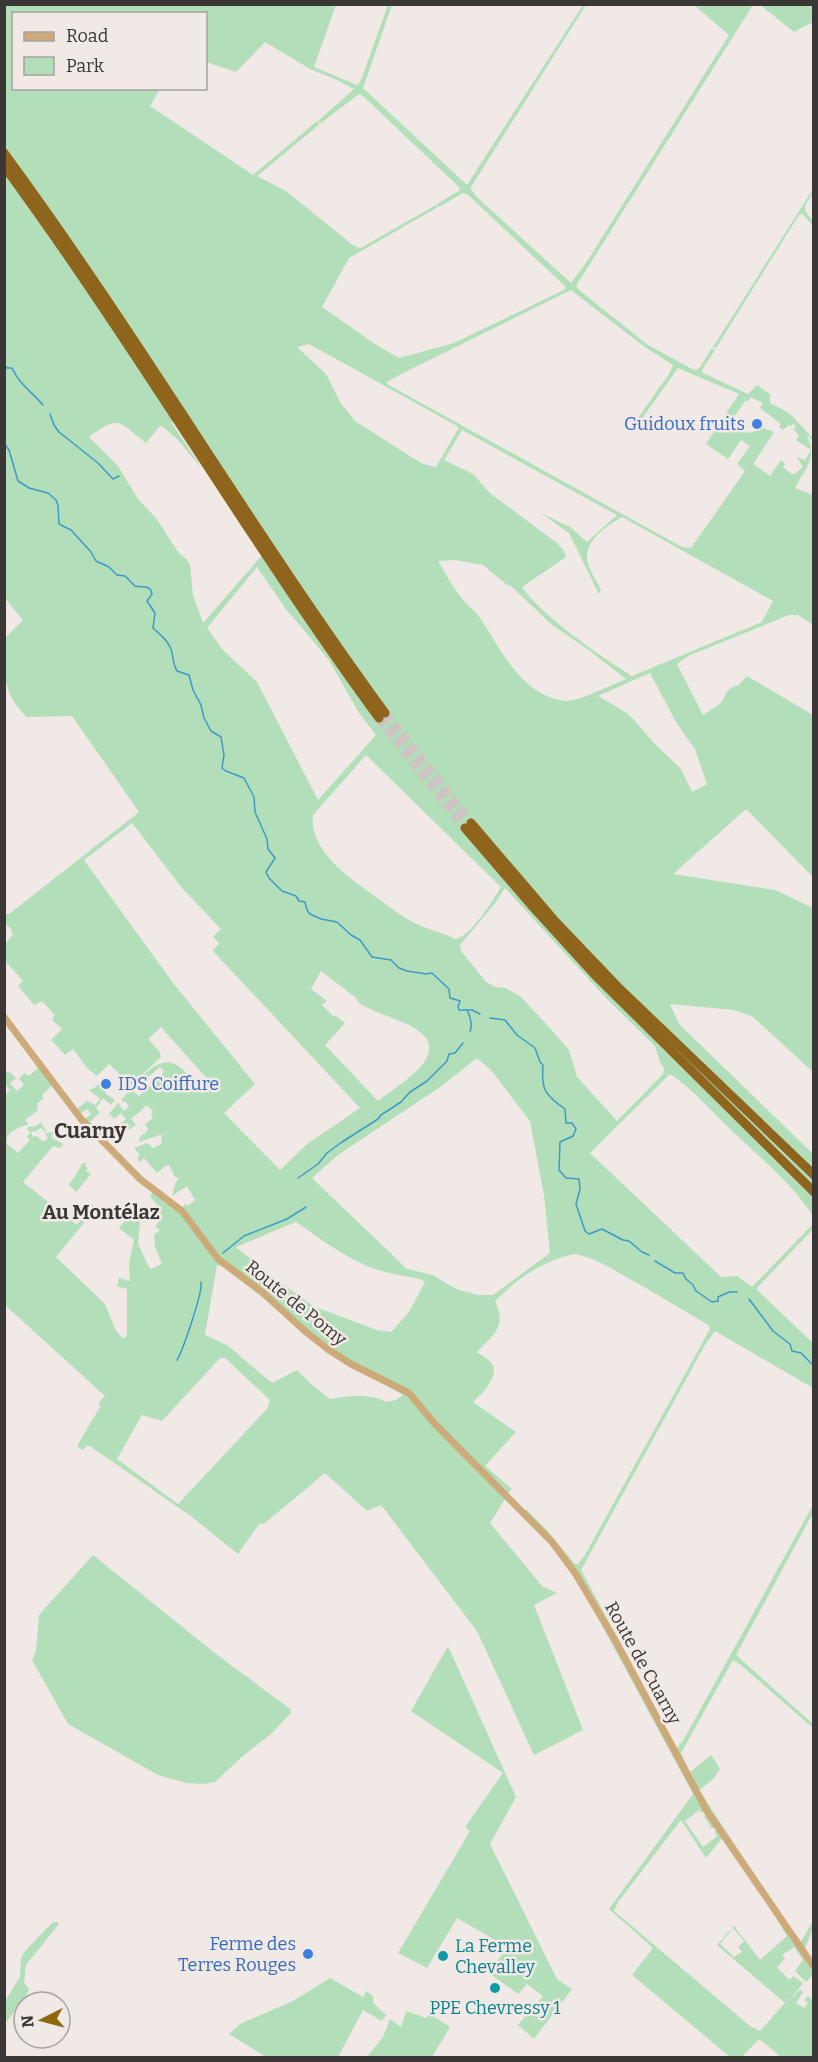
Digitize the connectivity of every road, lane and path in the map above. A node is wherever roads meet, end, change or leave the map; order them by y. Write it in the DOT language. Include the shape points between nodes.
graph roads {
  1 [pos="4,153"];
  2 [pos="4,166"];
  3 [pos="4,1017"];
  4 [pos="813,1175"];
  5 [pos="813,1192"];
  6 [pos="413,1398"];
  7 [pos="813,1967"];
  1 -- 2 [label="highway" via="150,364 382,716 283,580"];
  3 -- 6 [label="street, Route de Pomy" via="77,1114 140,1179 182,1211 223,1264 329,1350"];
  4 -- 5 [label="highway" via="620,989 468,826 525,898 594,974"];
  6 -- 7 [label="street, Route de Cuarny" via="546,1536 575,1573 698,1795"];
}
